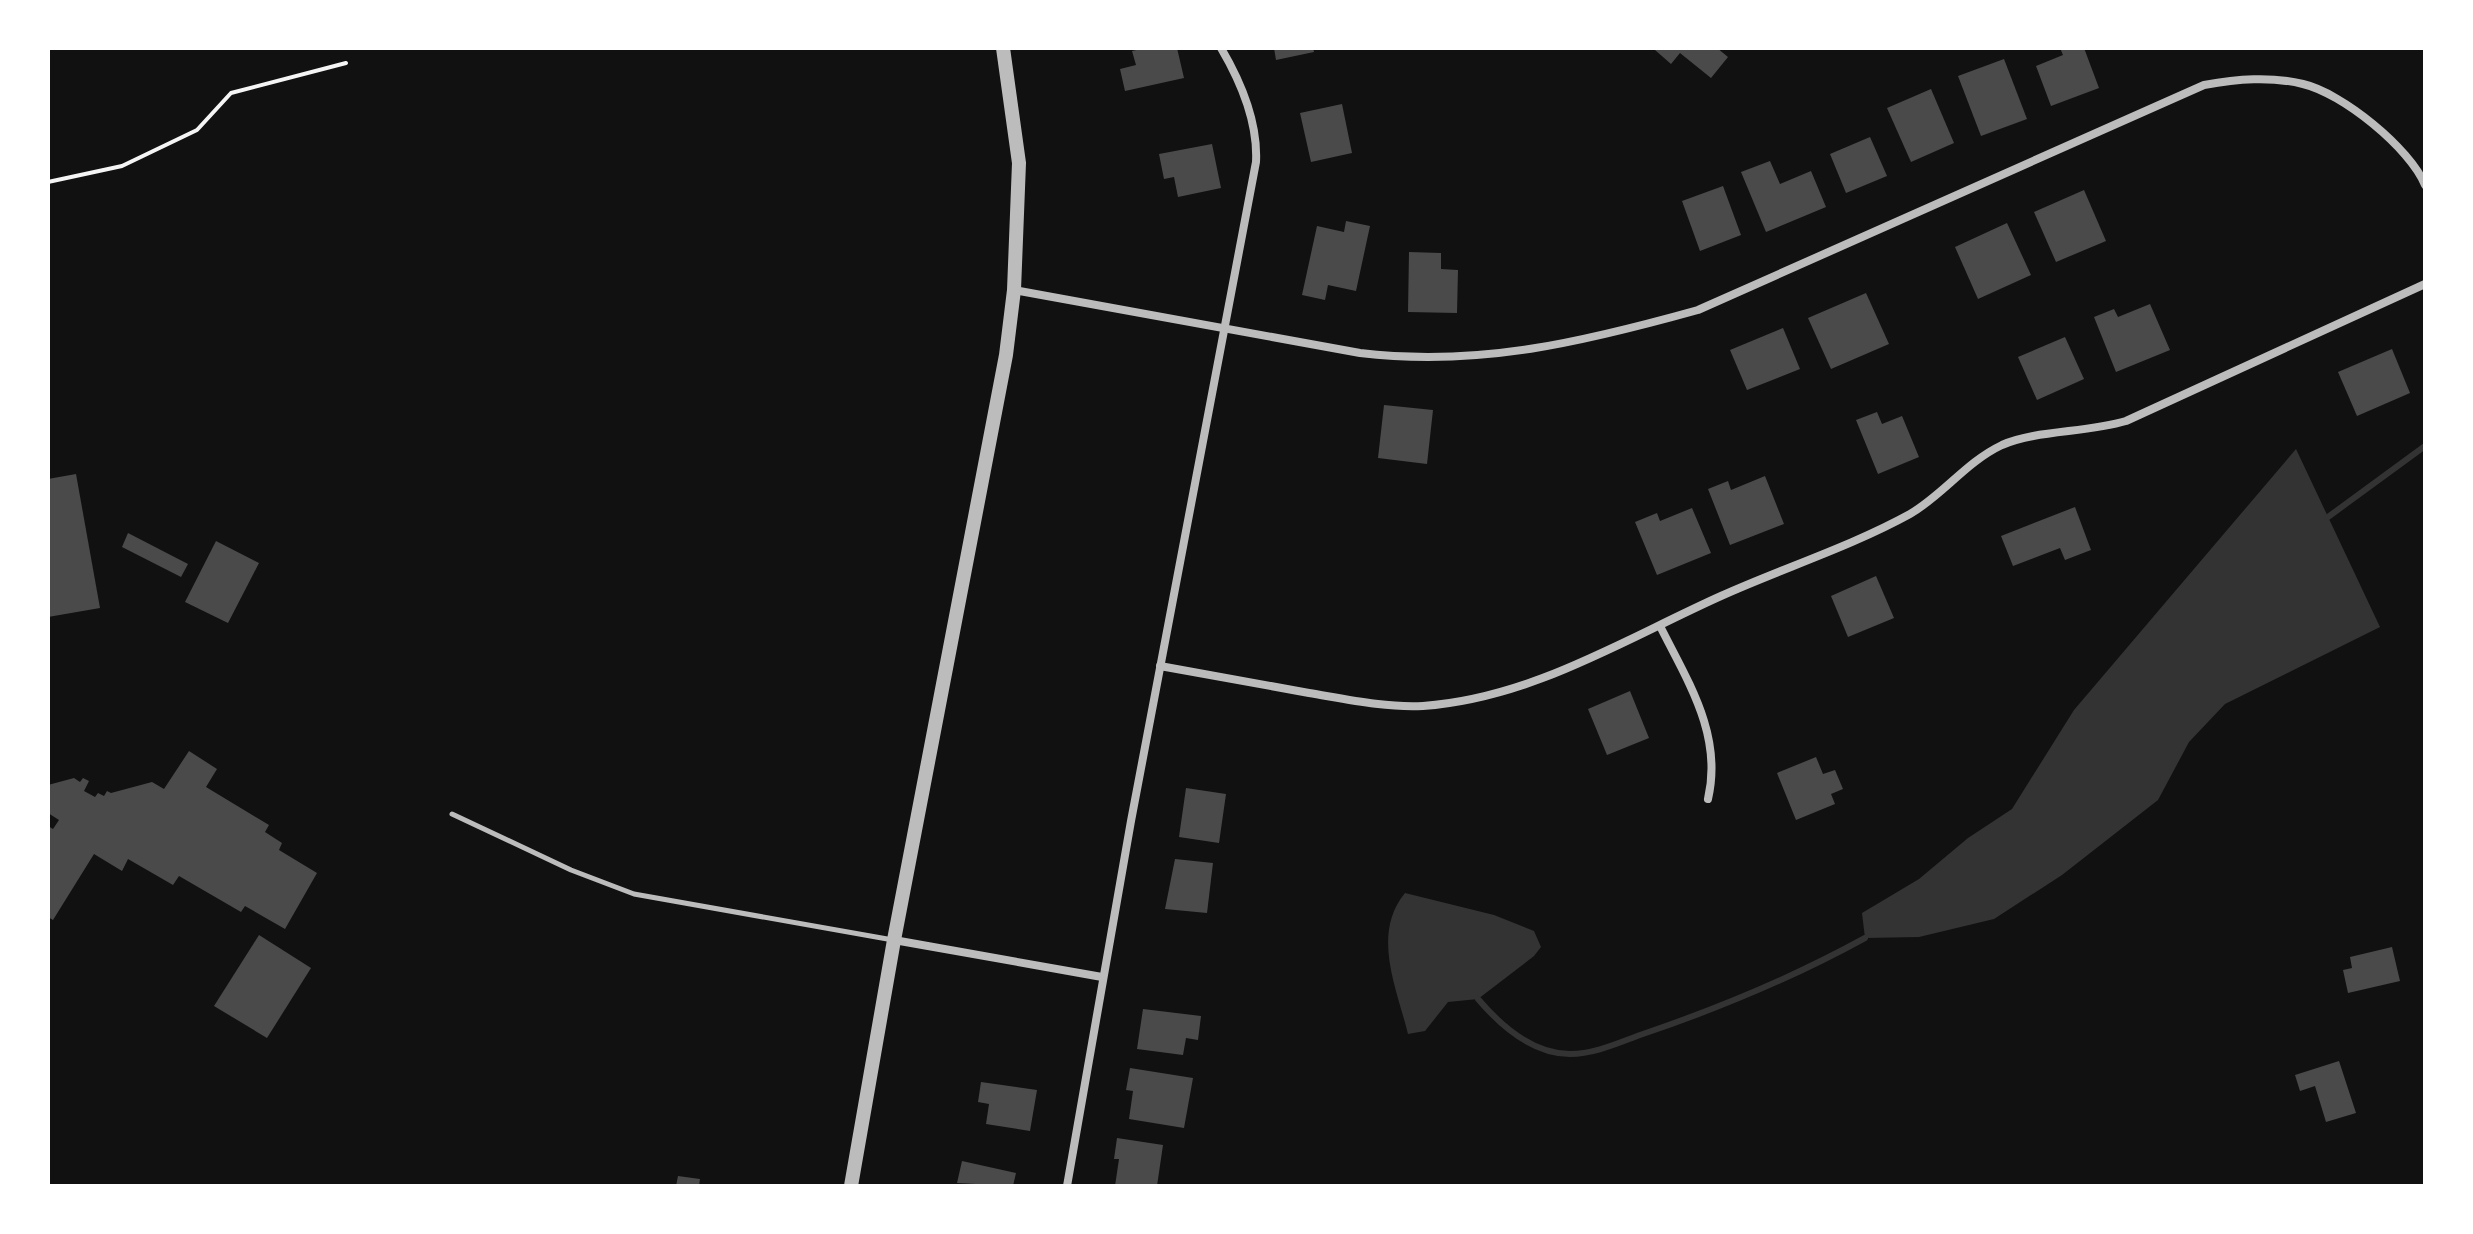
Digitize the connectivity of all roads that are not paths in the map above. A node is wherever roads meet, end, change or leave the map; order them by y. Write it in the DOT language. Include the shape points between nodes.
graph roads {
  1 [pos="1003,48"];
  2 [pos="1221,48"];
  3 [pos="2425,185"];
  4 [pos="2425,284"];
  5 [pos="1014,290"];
  6 [pos="1224,328"];
  7 [pos="1660,626"];
  8 [pos="1160,666"];
  9 [pos="1708,799"];
  10 [pos="452,814"];
  11 [pos="894,940"];
  12 [pos="1102,977"];
  13 [pos="851,1186"];
  14 [pos="1067,1186"];
  1 -- 5 [label="street" via="1019,163"];
  2 -- 6 [label="street" via="1248,108 1257,148"];
  3 -- 6 [label="street" via="2420,171 2389,136 2306,84 2230,80 2204,85 1698,310 1618,332 1515,353 1421,359"];
  4 -- 7 [label="street" via="2126,421 2004,445 1897,521"];
  5 -- 6 [label="street"];
  5 -- 11 [label="street"];
  6 -- 8 [label="street"];
  7 -- 8 [label="street" via="1531,685 1483,698 1418,706 1354,701"];
  7 -- 9 [label="street" via="1704,716 1713,763"];
  8 -- 12 [label="street"];
  10 -- 11 [label="lane" via="634,894"];
  11 -- 12 [label="street"];
  11 -- 13 [label="street"];
  12 -- 14 [label="street"];
}
